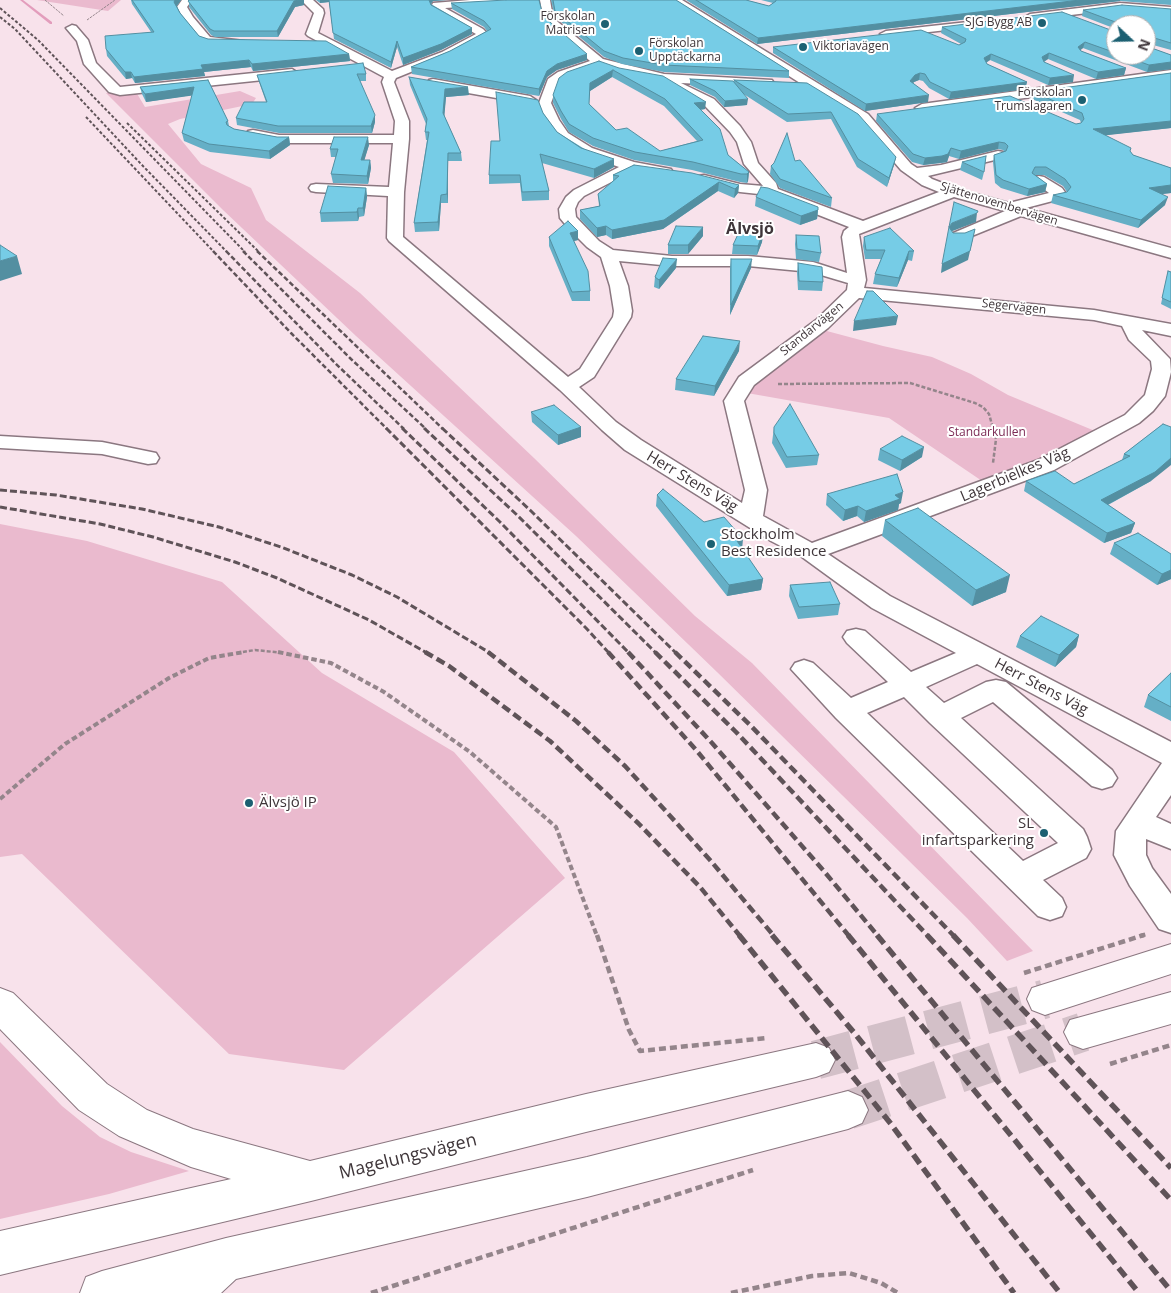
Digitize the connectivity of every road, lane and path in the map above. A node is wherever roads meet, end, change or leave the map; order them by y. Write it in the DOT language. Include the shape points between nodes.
graph roads {
  1 [pos="45,0"];
  2 [pos="115,0"];
  3 [pos="187,0"];
  4 [pos="306,0"];
  5 [pos="525,0"];
  6 [pos="545,0"];
  7 [pos="675,0"];
  8 [pos="1036,4"];
  9 [pos="1171,10"];
  10 [pos="1062,14"];
  11 [pos="1018,19"];
  12 [pos="1080,21"];
  13 [pos="84,22"];
  14 [pos="990,22"];
  15 [pos="68,23"];
  16 [pos="962,25"];
  17 [pos="921,30"];
  18 [pos="987,34"];
  19 [pos="875,36"];
  20 [pos="943,40"];
  21 [pos="250,43"];
  22 [pos="328,43"];
  23 [pos="301,44"];
  24 [pos="774,48"];
  25 [pos="756,50"];
  26 [pos="598,62"];
  27 [pos="370,64"];
  28 [pos="344,67"];
  29 [pos="1121,68"];
  30 [pos="308,72"];
  31 [pos="1070,74"];
  32 [pos="1171,74"];
  33 [pos="390,76"];
  34 [pos="1144,77"];
  35 [pos="664,78"];
  36 [pos="1026,82"];
  37 [pos="809,84"];
  38 [pos="1093,84"];
  39 [pos="1044,90"];
  40 [pos="924,93"];
  41 [pos="1009,96"];
  42 [pos="545,103"];
  43 [pos="946,105"];
  44 [pos="1031,106"];
  45 [pos="910,110"];
  46 [pos="882,114"];
  47 [pos="863,117"];
  48 [pos="236,130"];
  49 [pos="402,139"];
  50 [pos="998,155"];
  51 [pos="631,166"];
  52 [pos="915,173"];
  53 [pos="1039,180"];
  54 [pos="316,188"];
  55 [pos="770,191"];
  56 [pos="396,192"];
  57 [pos="953,192"];
  58 [pos="1012,209"];
  59 [pos="860,226"];
  60 [pos="957,237"];
  61 [pos="1171,253"];
  62 [pos="610,255"];
  63 [pos="856,286"];
  64 [pos="1129,322"];
  65 [pos="1171,330"];
  66 [pos="745,382"];
  67 [pos="566,386"];
  68 [pos="0,442"];
  69 [pos="148,458"];
  70 [pos="998,483"];
  71 [pos="751,517"];
  72 [pos="810,552"];
  73 [pos="856,637"];
  74 [pos="977,654"];
  75 [pos="804,669"];
  76 [pos="906,684"];
  77 [pos="846,711"];
  78 [pos="940,716"];
  79 [pos="1171,755"];
  80 [pos="1171,770"];
  81 [pos="1102,778"];
  82 [pos="0,799"];
  83 [pos="1138,822"];
  84 [pos="1171,837"];
  85 [pos="1019,877"];
  86 [pos="1050,907"];
  87 [pos="1165,937"];
  88 [pos="1034,986"];
  89 [pos="0,1004"];
  90 [pos="1171,1008"];
  91 [pos="1083,1032"];
  92 [pos="772,1038"];
  93 [pos="1171,1045"];
  94 [pos="816,1060"];
  95 [pos="1110,1064"];
  96 [pos="848,1110"];
  97 [pos="755,1169"];
  98 [pos="311,1181"];
  99 [pos="0,1253"];
  100 [pos="226,1260"];
  101 [pos="102,1293"];
  102 [pos="188,1293"];
  103 [pos="371,1293"];
  104 [pos="731,1293"];
  105 [pos="898,1293"];
  1 -- 15 [label="path" via="62,13"];
  2 -- 13 [label="path"];
  3 -- 21 [label="street" via="182,7 206,39"];
  4 -- 22 [label="street" via="319,13 312,34"];
  5 -- 33 [label="street" via="437,5 483,35"];
  6 -- 26 [label="street" via="548,19"];
  7 -- 25 [label="street, Sjättenovembervägen"];
  8 -- 10 [label="street"];
  9 -- 10 [label="street" via="1120,6"];
  10 -- 11 [label="street"];
  10 -- 12 [label="street"];
  14 -- 16 [label="street"];
  15 -- 30 [label="street" via="82,40 90,64 113,90"];
  16 -- 17 [label="street"];
  16 -- 18 [label="street"];
  17 -- 19 [label="street"];
  17 -- 20 [label="street"];
  22 -- 23 [label="street"];
  22 -- 27 [label="street"];
  24 -- 25 [label="street"];
  25 -- 37 [label="street, Sjättenovembervägen"];
  26 -- 35 [label="street"];
  26 -- 42 [label="street" via="552,82"];
  27 -- 28 [label="street"];
  27 -- 33 [label="street"];
  29 -- 34 [label="street"];
  31 -- 38 [label="street"];
  32 -- 34 [label="street"];
  33 -- 42 [label="street"];
  33 -- 49 [label="street, Herr Stens Väg" via="388,82 402,121"];
  34 -- 38 [label="street"];
  35 -- 37 [label="street"];
  35 -- 55 [label="street" via="709,102 735,129 744,142 751,164 771,186"];
  36 -- 39 [label="street"];
  37 -- 47 [label="street, Sjättenovembervägen"];
  38 -- 39 [label="street"];
  39 -- 41 [label="street"];
  40 -- 43 [label="street"];
  41 -- 43 [label="street"];
  41 -- 44 [label="street"];
  42 -- 51 [label="street" via="563,136 587,151"];
  43 -- 45 [label="street"];
  46 -- 47 [label="street"];
  47 -- 52 [label="street, Sjättenovembervägen" via="906,167"];
  48 -- 49 [label="street" via="279,139"];
  49 -- 56 [label="street, Herr Stens Väg"];
  50 -- 52 [label="street"];
  51 -- 55 [label="street"];
  51 -- 62 [label="street" via="579,193 567,209 568,218 575,226"];
  52 -- 57 [label="street, Sjättenovembervägen" via="927,182"];
  53 -- 58 [label="street" via="1059,195"];
  54 -- 56 [label="street"];
  55 -- 59 [label="street"];
  56 -- 67 [label="street, Herr Stens Väg" via="395,238 400,244"];
  57 -- 58 [label="street, Sjättenovembervägen"];
  57 -- 59 [label="street"];
  58 -- 60 [label="street"];
  58 -- 61 [label="street, Sjättenovembervägen"];
  59 -- 63 [label="street" via="852,231 850,238"];
  62 -- 63 [label="street, Segervägen" via="813,267 842,277"];
  62 -- 67 [label="street" via="619,286 622,317 587,373"];
  63 -- 64 [label="street, Segervägen"];
  63 -- 66 [label="street, Standarvägen" via="822,324"];
  64 -- 65 [label="street, Segervägen"];
  64 -- 70 [label="street, Lagerbielkes Väg" via="1136,336 1160,359 1162,369 1155,396 1132,419 1046,465"];
  66 -- 70 [label="path" via="792,385 910,383 975,403 989,414 992,424 996,439 990,478"];
  66 -- 71 [label="street, Standarvägen" via="734,401 756,490"];
  67 -- 71 [label="street, Herr Stens Väg" via="632,445"];
  68 -- 69 [label="street" via="102,448"];
  70 -- 72 [label="street, Lagerbielkes Väg"];
  71 -- 72 [label="street, Herr Stens Väg"];
  72 -- 74 [label="street, Herr Stens Väg" via="881,602"];
  73 -- 76 [label="street"];
  74 -- 76 [label="street"];
  74 -- 79 [label="street, Herr Stens Väg"];
  75 -- 77 [label="street"];
  76 -- 77 [label="street"];
  76 -- 78 [label="street"];
  77 -- 85 [label="street"];
  78 -- 81 [label="street" via="996,689"];
  78 -- 85 [label="street" via="1072,837 1074,849"];
  80 -- 83 [label="street"];
  82 -- 92 [label="path" via="65,744 169,678 209,658 256,650 331,663 384,692 470,752 556,827 629,1030 640,1051"];
  83 -- 84 [label="street"];
  83 -- 87 [label="street" via="1131,831 1130,855"];
  85 -- 86 [label="street"];
  87 -- 88 [label="main road"];
  87 -- 88 [label="path"];
  89 -- 98 [label="main road" via="93,1097 133,1123 191,1148"];
  90 -- 91 [label="main road"];
  93 -- 95 [label="path"];
  94 -- 98 [label="main road, Magelungsvägen"];
  96 -- 100 [label="main road" via="588,1177"];
  97 -- 103 [label="path"];
  98 -- 99 [label="main road, Magelungsvägen"];
  100 -- 101 [label="main road"];
  100 -- 102 [label="main road"];
  104 -- 105 [label="path" via="812,1276 849,1273 881,1283"];
}
